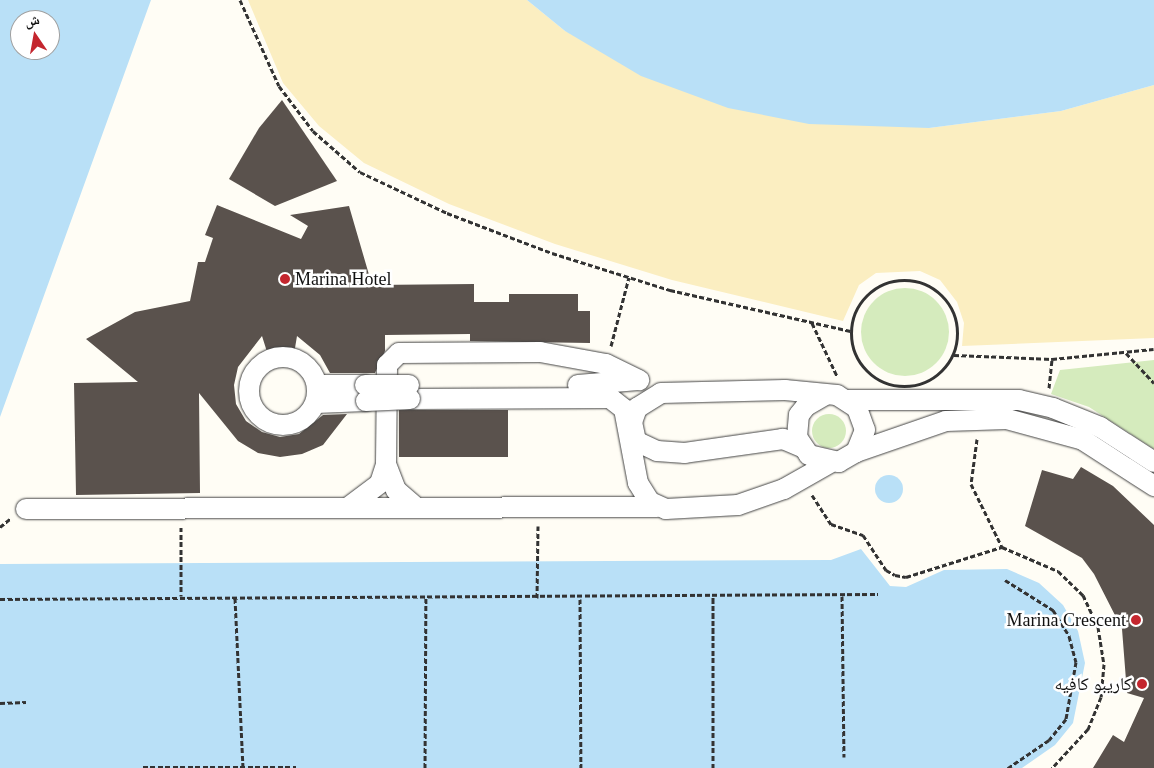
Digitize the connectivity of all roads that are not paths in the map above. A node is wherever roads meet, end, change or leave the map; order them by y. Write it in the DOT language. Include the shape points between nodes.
graph roads {
  1 [pos="639,380"];
  2 [pos="410,392"];
  3 [pos="661,393"];
  4 [pos="317,394"];
  5 [pos="825,395"];
  6 [pos="848,400"];
  7 [pos="630,432"];
  8 [pos="802,447"];
  9 [pos="856,452"];
  10 [pos="1154,462"];
  11 [pos="830,463"];
  12 [pos="386,464"];
  13 [pos="634,469"];
  14 [pos="1154,486"];
  15 [pos="413,505"];
  16 [pos="350,506"];
  17 [pos="657,507"];
  18 [pos="603,508"];
  19 [pos="26,509"];
  1 -- 2 [label="lane"];
  1 -- 3 [label="lane" via="659,384"];
  1 -- 12 [label="lane" via="606,364 540,352 399,353 387,364"];
  2 -- 4 [label="lane, bridge"];
  2 -- 7 [label="lane" via="610,398 624,409"];
  3 -- 5 [label="lane" via="785,390"];
  3 -- 7 [label="lane" via="638,408"];
  5 -- 6 [label="lane"];
  5 -- 8 [label="lane" via="806,406 799,415 797,431"];
  6 -- 9 [label="lane" via="863,418 865,430"];
  6 -- 10 [label="lane" via="917,403 994,399 1047,406 1100,427"];
  7 -- 8 [label="lane" via="647,447 666,452 685,453 783,438"];
  7 -- 13 [label="lane"];
  8 -- 11 [label="lane" via="819,461"];
  9 -- 11 [label="lane"];
  9 -- 14 [label="lane" via="928,425 982,418 1057,429 1113,456"];
  11 -- 17 [label="lane" via="802,480 738,505 680,510"];
  12 -- 15 [label="lane" via="396,490"];
  12 -- 16 [label="lane" via="370,495"];
  13 -- 17 [label="lane" via="638,483"];
  13 -- 18 [label="lane" via="628,490"];
  15 -- 16 [label="lane"];
  15 -- 18 [label="lane"];
  16 -- 19 [label="lane"];
  17 -- 18 [label="lane"];
}
